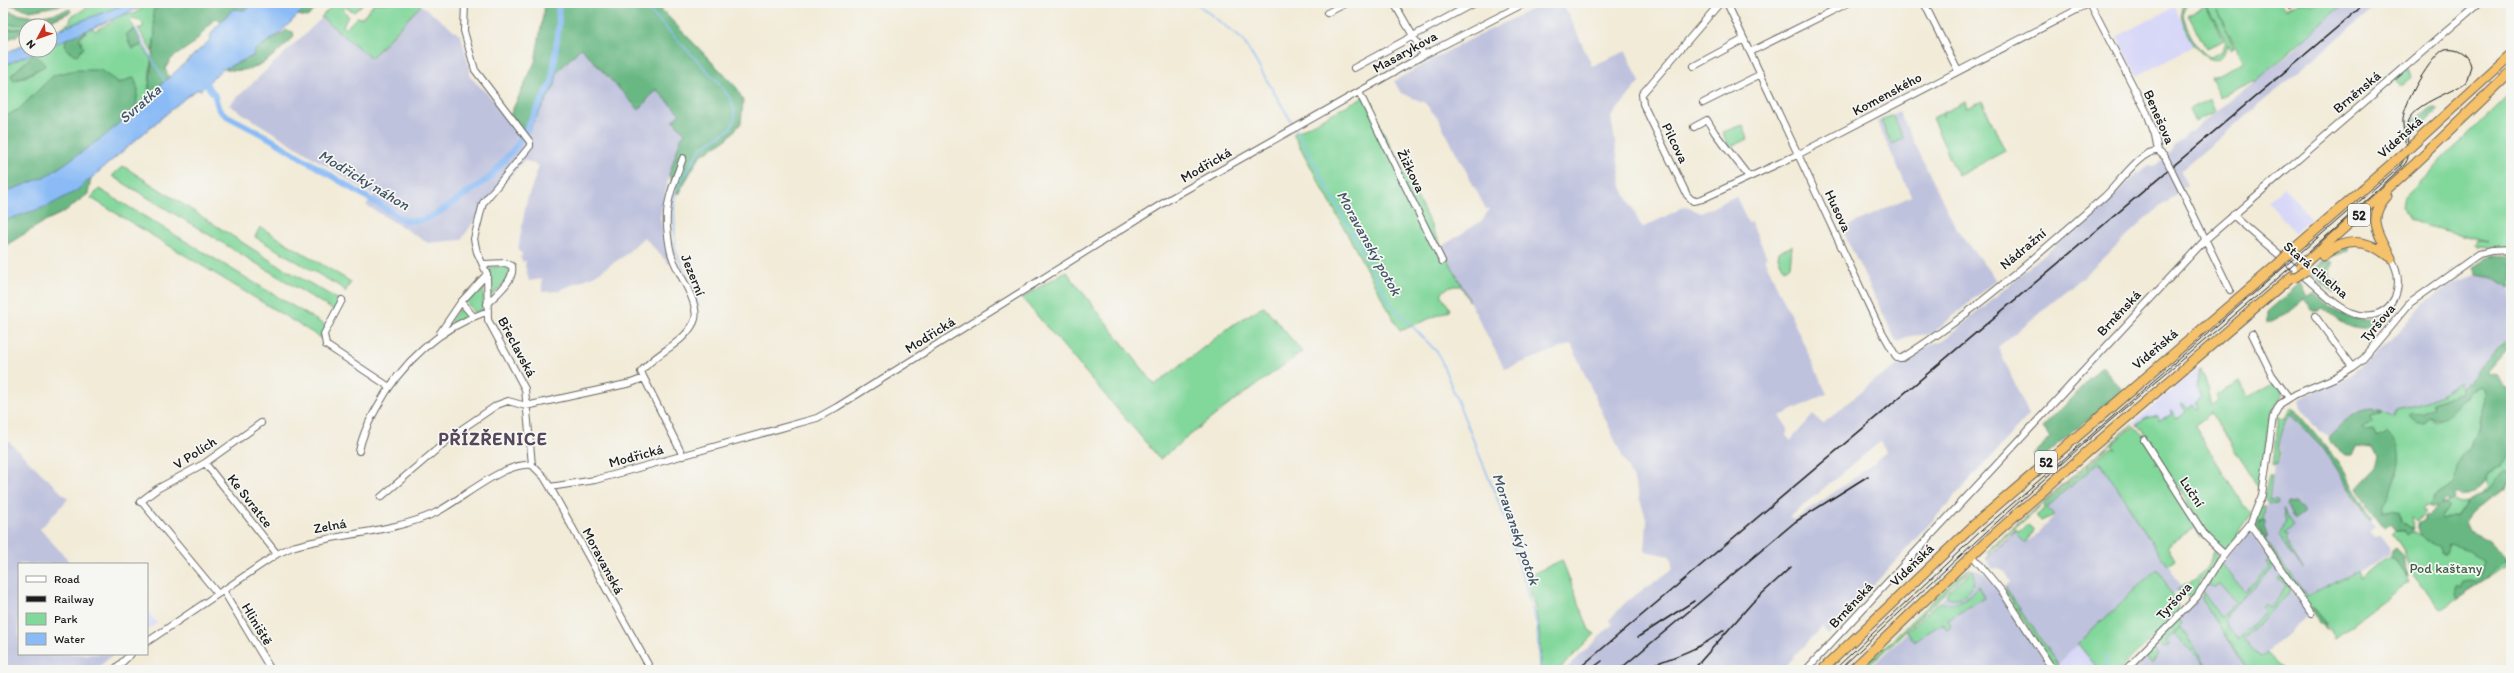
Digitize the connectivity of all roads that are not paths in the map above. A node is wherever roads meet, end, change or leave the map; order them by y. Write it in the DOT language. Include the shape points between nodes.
graph roads {
  1 [pos="465,3"];
  2 [pos="1347,3"];
  3 [pos="1394,3"];
  4 [pos="1474,3"];
  5 [pos="1525,3"];
  6 [pos="1720,3"];
  7 [pos="1727,3"];
  8 [pos="1848,3"];
  9 [pos="1924,3"];
  10 [pos="2090,3"];
  11 [pos="2479,3"];
  12 [pos="1327,13"];
  13 [pos="1413,36"];
  14 [pos="1744,39"];
  15 [pos="1750,52"];
  16 [pos="2511,54"];
  17 [pos="1424,55"];
  18 [pos="1694,66"];
  19 [pos="1354,68"];
  20 [pos="1958,71"];
  21 [pos="2511,72"];
  22 [pos="1761,74"];
  23 [pos="1358,92"];
  24 [pos="1703,103"];
  25 [pos="1299,126"];
  26 [pos="1694,127"];
  27 [pos="2158,151"];
  28 [pos="1798,154"];
  29 [pos="684,158"];
  30 [pos="2416,163"];
  31 [pos="1749,177"];
  32 [pos="1694,201"];
  33 [pos="2233,215"];
  34 [pos="2206,240"];
  35 [pos="2511,250"];
  36 [pos="2391,258"];
  37 [pos="1442,261"];
  38 [pos="484,264"];
  39 [pos="2303,269"];
  40 [pos="487,274"];
  41 [pos="2230,290"];
  42 [pos="342,300"];
  43 [pos="461,302"];
  44 [pos="2393,302"];
  45 [pos="487,308"];
  46 [pos="2403,310"];
  47 [pos="473,316"];
  48 [pos="2314,316"];
  49 [pos="439,334"];
  50 [pos="2252,334"];
  51 [pos="1896,358"];
  52 [pos="2352,367"];
  53 [pos="644,378"];
  54 [pos="388,386"];
  55 [pos="2289,398"];
  56 [pos="526,406"];
  57 [pos="261,423"];
  58 [pos="2144,440"];
  59 [pos="359,451"];
  60 [pos="683,456"];
  61 [pos="205,463"];
  62 [pos="532,465"];
  63 [pos="550,487"];
  64 [pos="381,497"];
  65 [pos="2250,524"];
  66 [pos="277,554"];
  67 [pos="2224,554"];
  68 [pos="1972,555"];
  69 [pos="220,592"];
  70 [pos="2311,613"];
  71 [pos="148,641"];
  72 [pos="130,655"];
  73 [pos="2053,669"];
  74 [pos="114,670"];
  75 [pos="270,670"];
  76 [pos="651,670"];
  77 [pos="1806,670"];
  78 [pos="1822,670"];
  79 [pos="1853,670"];
  80 [pos="2125,670"];
  1 -- 38 [label="street, Břeclavská" via="464,31 475,70 528,138 530,146 498,182 478,215 474,239 477,252"];
  2 -- 12 [label="street"];
  3 -- 13 [label="street"];
  4 -- 13 [label="street, Masarykova"];
  5 -- 17 [label="street, Masarykova"];
  6 -- 32 [label="street, Pilcova" via="1642,94 1643,104 1687,195"];
  7 -- 14 [label="street, Husova"];
  8 -- 15 [label="street"];
  9 -- 20 [label="street"];
  10 -- 20 [label="street, Komenského"];
  10 -- 27 [label="street, Benešova" via="2147,114"];
  11 -- 33 [label="street, Brněnská"];
  13 -- 17 [label="street"];
  13 -- 19 [label="street, Masarykova"];
  14 -- 15 [label="street, Husova"];
  14 -- 18 [label="street"];
  15 -- 22 [label="street, Husova"];
  16 -- 78 [label="highway, Vídeňská / 52, bridge" via="2278,264 1980,519"];
  17 -- 23 [label="street, Masarykova"];
  20 -- 28 [label="street, Komenského"];
  21 -- 30 [label="highway, Vídeňská / 52"];
  22 -- 24 [label="street"];
  22 -- 28 [label="street, Husova"];
  23 -- 25 [label="street, Masarykova"];
  23 -- 37 [label="street, Žižkova"];
  25 -- 60 [label="street, Modřická" via="1160,205 817,418"];
  26 -- 31 [label="street" via="1707,120"];
  27 -- 34 [label="street, Benešova, bridge" via="2165,157"];
  27 -- 51 [label="street, Nádražní" via="2150,151 2142,157 2105,196 1941,334 1902,358"];
  28 -- 31 [label="street, Komenského"];
  28 -- 51 [label="street, Husova"];
  29 -- 53 [label="street, Jezerní" via="669,196 667,224 673,259 688,290 696,316 694,322 671,348 644,367 641,372"];
  30 -- 36 [label="highway" via="2408,177 2383,201 2377,212 2376,228"];
  30 -- 39 [label="highway, Vídeňská / 52"];
  31 -- 32 [label="street, Komenského"];
  33 -- 34 [label="street, Brněnská"];
  33 -- 44 [label="street, Stará cihelna" via="2347,311 2362,315 2374,314"];
  34 -- 41 [label="street"];
  34 -- 77 [label="street, Brněnská"];
  35 -- 46 [label="street, Tyršova" via="2491,250 2479,254 2421,294"];
  36 -- 39 [label="highway" via="2372,245 2358,241 2349,242 2332,248"];
  36 -- 44 [label="street" via="2399,282 2398,293"];
  38 -- 40 [label="street, Břeclavská"];
  38 -- 45 [label="street" via="506,263 512,266 513,272"];
  39 -- 68 [label="highway, Vídeňská / 52" via="2089,450"];
  40 -- 43 [label="street"];
  40 -- 45 [label="street, Břeclavská"];
  42 -- 54 [label="street" via="324,334 326,345"];
  43 -- 47 [label="street"];
  43 -- 49 [label="street"];
  44 -- 46 [label="street"];
  45 -- 47 [label="street"];
  45 -- 56 [label="street, Břeclavská" via="488,320 524,386"];
  46 -- 52 [label="street, Tyršova" via="2363,359"];
  47 -- 49 [label="street"];
  48 -- 52 [label="street"];
  49 -- 54 [label="street" via="419,351"];
  50 -- 55 [label="street" via="2272,375"];
  52 -- 55 [label="street, Tyršova"];
  53 -- 56 [label="street" via="631,384"];
  53 -- 60 [label="street"];
  54 -- 59 [label="street" via="364,432"];
  55 -- 65 [label="street, Tyršova" via="2280,404 2273,417 2262,495"];
  56 -- 62 [label="street, Břeclavská"];
  56 -- 64 [label="street" via="508,401 497,405 456,433"];
  57 -- 61 [label="street, V Polích"];
  58 -- 67 [label="street, Luční" via="2206,537"];
  60 -- 63 [label="street, Modřická" via="595,480"];
  61 -- 66 [label="street, Ke Svratce"];
  61 -- 69 [label="street, V Polích" via="157,489 140,502"];
  62 -- 63 [label="street, Moravanská"];
  62 -- 66 [label="street, Zelná" via="513,467 435,513 414,521 311,542"];
  63 -- 76 [label="street, Moravanská"];
  65 -- 67 [label="street, Tyršova"];
  65 -- 70 [label="street"];
  66 -- 69 [label="street, Zelná"];
  67 -- 80 [label="street, Tyršova" via="2197,597"];
  68 -- 73 [label="street" via="2004,594"];
  68 -- 79 [label="highway, Vídeňská / 52"];
  69 -- 71 [label="street, Zelná"];
  69 -- 75 [label="street, Hliniště"];
  72 -- 74 [label="street"];
}
